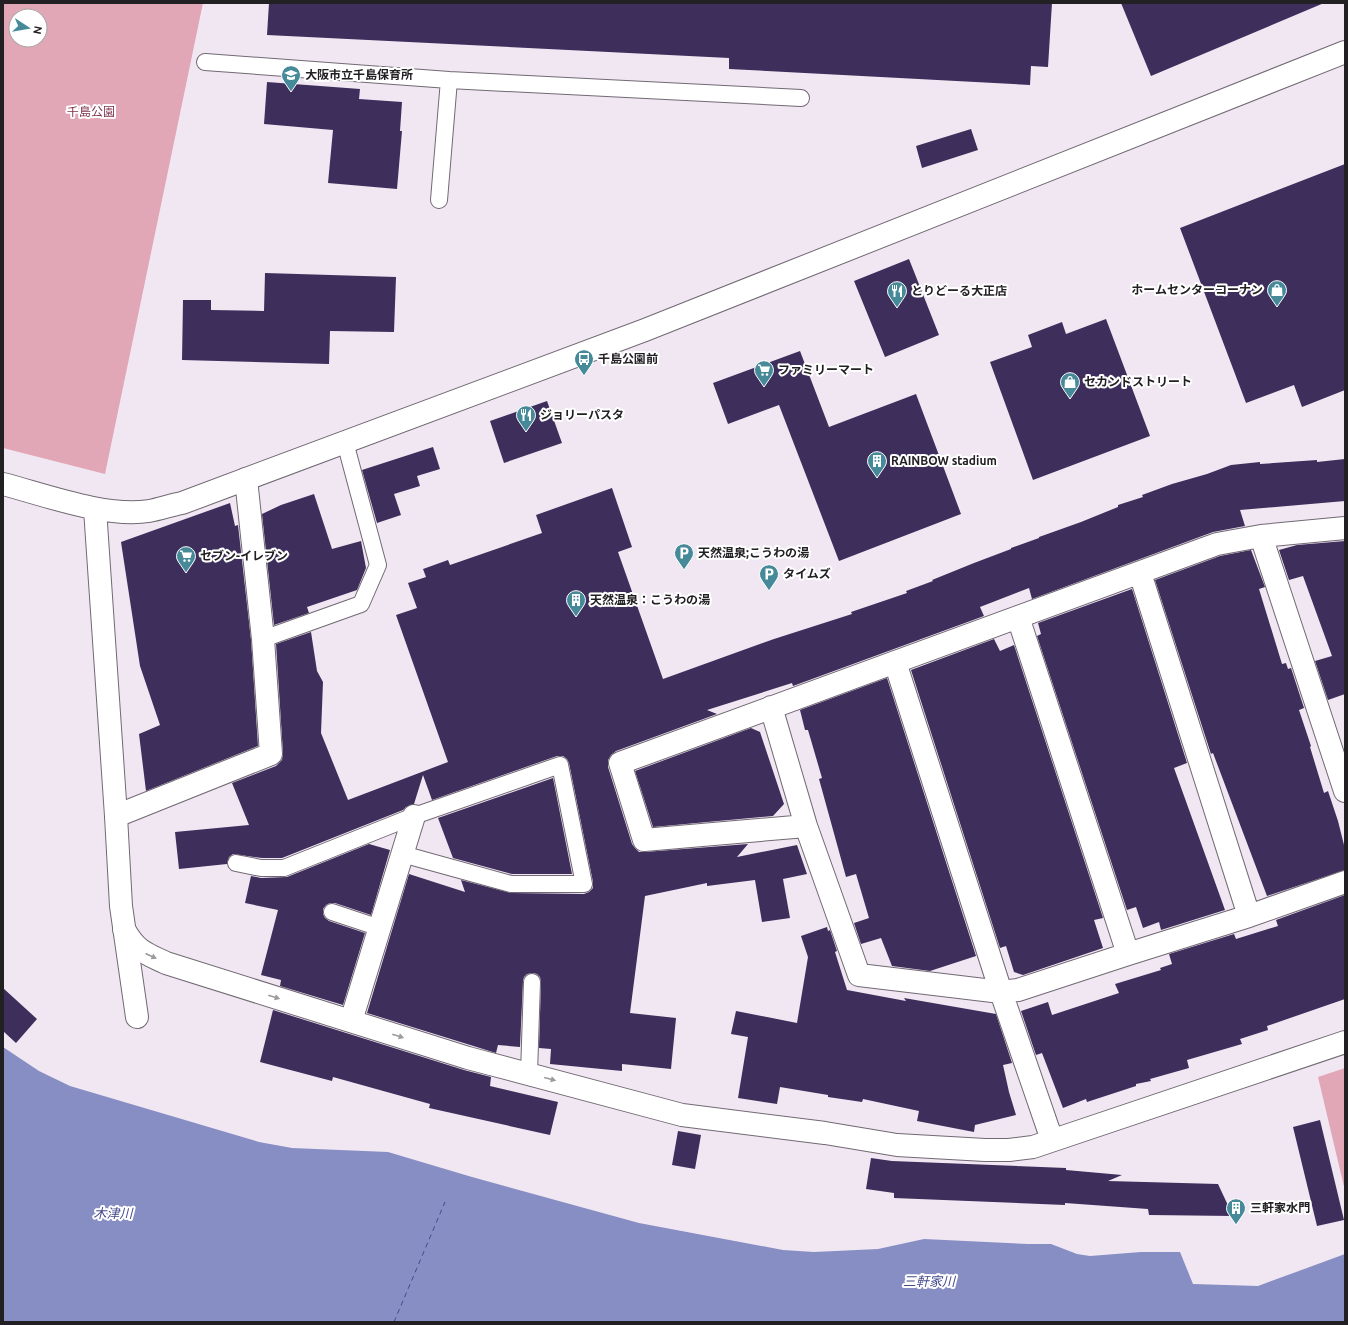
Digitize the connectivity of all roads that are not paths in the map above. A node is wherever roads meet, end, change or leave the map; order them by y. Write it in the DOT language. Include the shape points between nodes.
graph roads {
  1 [pos="1345,52"];
  2 [pos="205,62"];
  3 [pos="449,80"];
  4 [pos="801,98"];
  5 [pos="439,200"];
  6 [pos="345,442"];
  7 [pos="246,479"];
  8 [pos="3,484"];
  9 [pos="95,509"];
  10 [pos="1345,528"];
  11 [pos="1261,536"];
  12 [pos="1140,573"];
  13 [pos="1018,617"];
  14 [pos="263,639"];
  15 [pos="895,662"];
  16 [pos="771,707"];
  17 [pos="1345,791"];
  18 [pos="116,816"];
  19 [pos="414,816"];
  20 [pos="806,826"];
  21 [pos="402,854"];
  22 [pos="236,863"];
  23 [pos="1345,882"];
  24 [pos="332,912"];
  25 [pos="1249,916"];
  26 [pos="380,928"];
  27 [pos="124,929"];
  28 [pos="1128,954"];
  29 [pos="532,982"];
  30 [pos="1001,992"];
  31 [pos="137,1016"];
  32 [pos="351,1021"];
  33 [pos="1345,1042"];
  34 [pos="529,1074"];
  35 [pos="1052,1140"];
  1 -- 6 [label="street" via="645,330"];
  2 -- 3 [label="lane"];
  3 -- 4 [label="lane"];
  3 -- 5 [label="lane"];
  6 -- 7 [label="street"];
  6 -- 14 [label="lane" via="378,565 361,604"];
  7 -- 9 [label="street" via="182,503 148,511"];
  7 -- 14 [label="street"];
  8 -- 9 [label="street"];
  9 -- 18 [label="street"];
  10 -- 11 [label="street"];
  11 -- 12 [label="street" via="1217,544"];
  11 -- 17 [label="street"];
  12 -- 13 [label="street"];
  12 -- 25 [label="street"];
  13 -- 15 [label="street"];
  13 -- 28 [label="street"];
  14 -- 18 [label="street" via="270,754"];
  15 -- 16 [label="street"];
  15 -- 30 [label="street"];
  16 -- 20 [label="street"];
  16 -- 20 [label="street" via="620,763 644,840"];
  18 -- 27 [label="street"];
  19 -- 21 [label="street"];
  19 -- 21 [label="lane" via="560,765 584,884 511,884"];
  19 -- 22 [label="lane" via="284,868 261,868"];
  20 -- 30 [label="street" via="859,975"];
  21 -- 26 [label="street"];
  23 -- 25 [label="street"];
  24 -- 26 [label="lane"];
  25 -- 28 [label="street"];
  26 -- 32 [label="street"];
  27 -- 31 [label="street"];
  27 -- 32 [label="street, one-way" via="131,943 166,963"];
  28 -- 30 [label="street" via="1018,990"];
  29 -- 34 [label="lane"];
  30 -- 35 [label="street"];
  32 -- 34 [label="street, one-way" via="468,1058"];
  33 -- 35 [label="street"];
  34 -- 35 [label="street, one-way" via="682,1115 897,1145 1009,1150 1034,1147"];
}
